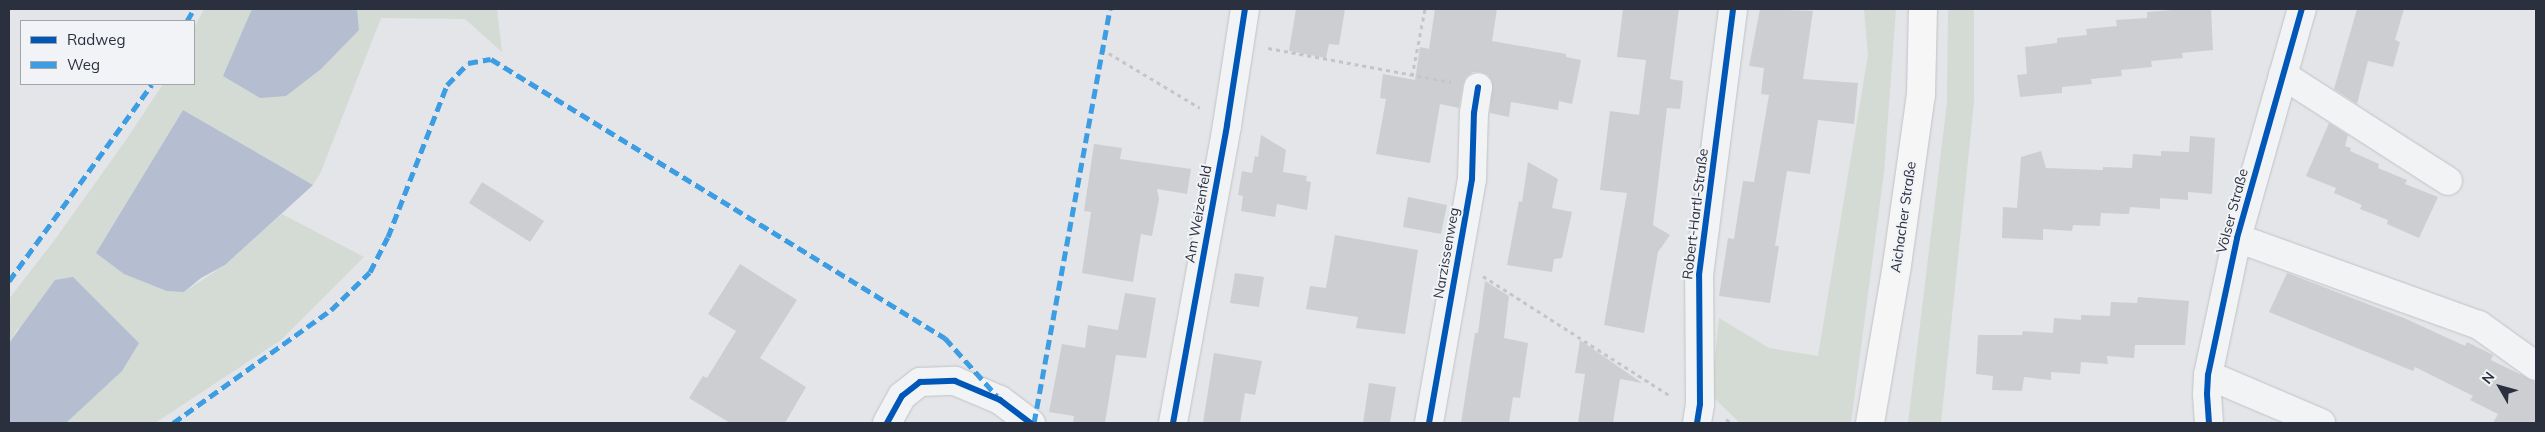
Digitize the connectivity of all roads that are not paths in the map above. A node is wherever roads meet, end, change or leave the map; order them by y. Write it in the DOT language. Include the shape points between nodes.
graph roads {
  1 [pos="1245,9"];
  2 [pos="1733,9"];
  3 [pos="1923,9"];
  4 [pos="2302,9"];
  5 [pos="2283,75"];
  6 [pos="1478,87"];
  7 [pos="2448,180"];
  8 [pos="2237,238"];
  9 [pos="2536,366"];
  10 [pos="2208,375"];
  11 [pos="1698,414"];
  12 [pos="888,423"];
  13 [pos="1031,423"];
  14 [pos="1173,423"];
  15 [pos="1429,423"];
  16 [pos="1870,423"];
  17 [pos="2209,423"];
  18 [pos="2321,423"];
  1 -- 14 [label="street, Am Weizenfeld"];
  2 -- 11 [label="street, Robert-Hartl-Straße" via="1699,275"];
  3 -- 16 [label="main road, Aichacher Straße" via="1921,95"];
  4 -- 5 [label="street, Völser Straße"];
  5 -- 7 [label="street"];
  5 -- 8 [label="street, Völser Straße"];
  6 -- 15 [label="street, Narzissenweg" via="1472,180"];
  8 -- 9 [label="street, Völser Straße" via="2479,325"];
  8 -- 10 [label="street, Völser Straße"];
  10 -- 17 [label="street, Völser Straße"];
  10 -- 18 [label="street"];
  12 -- 13 [label="street" via="902,396 920,382 954,381 1000,400"];
}
